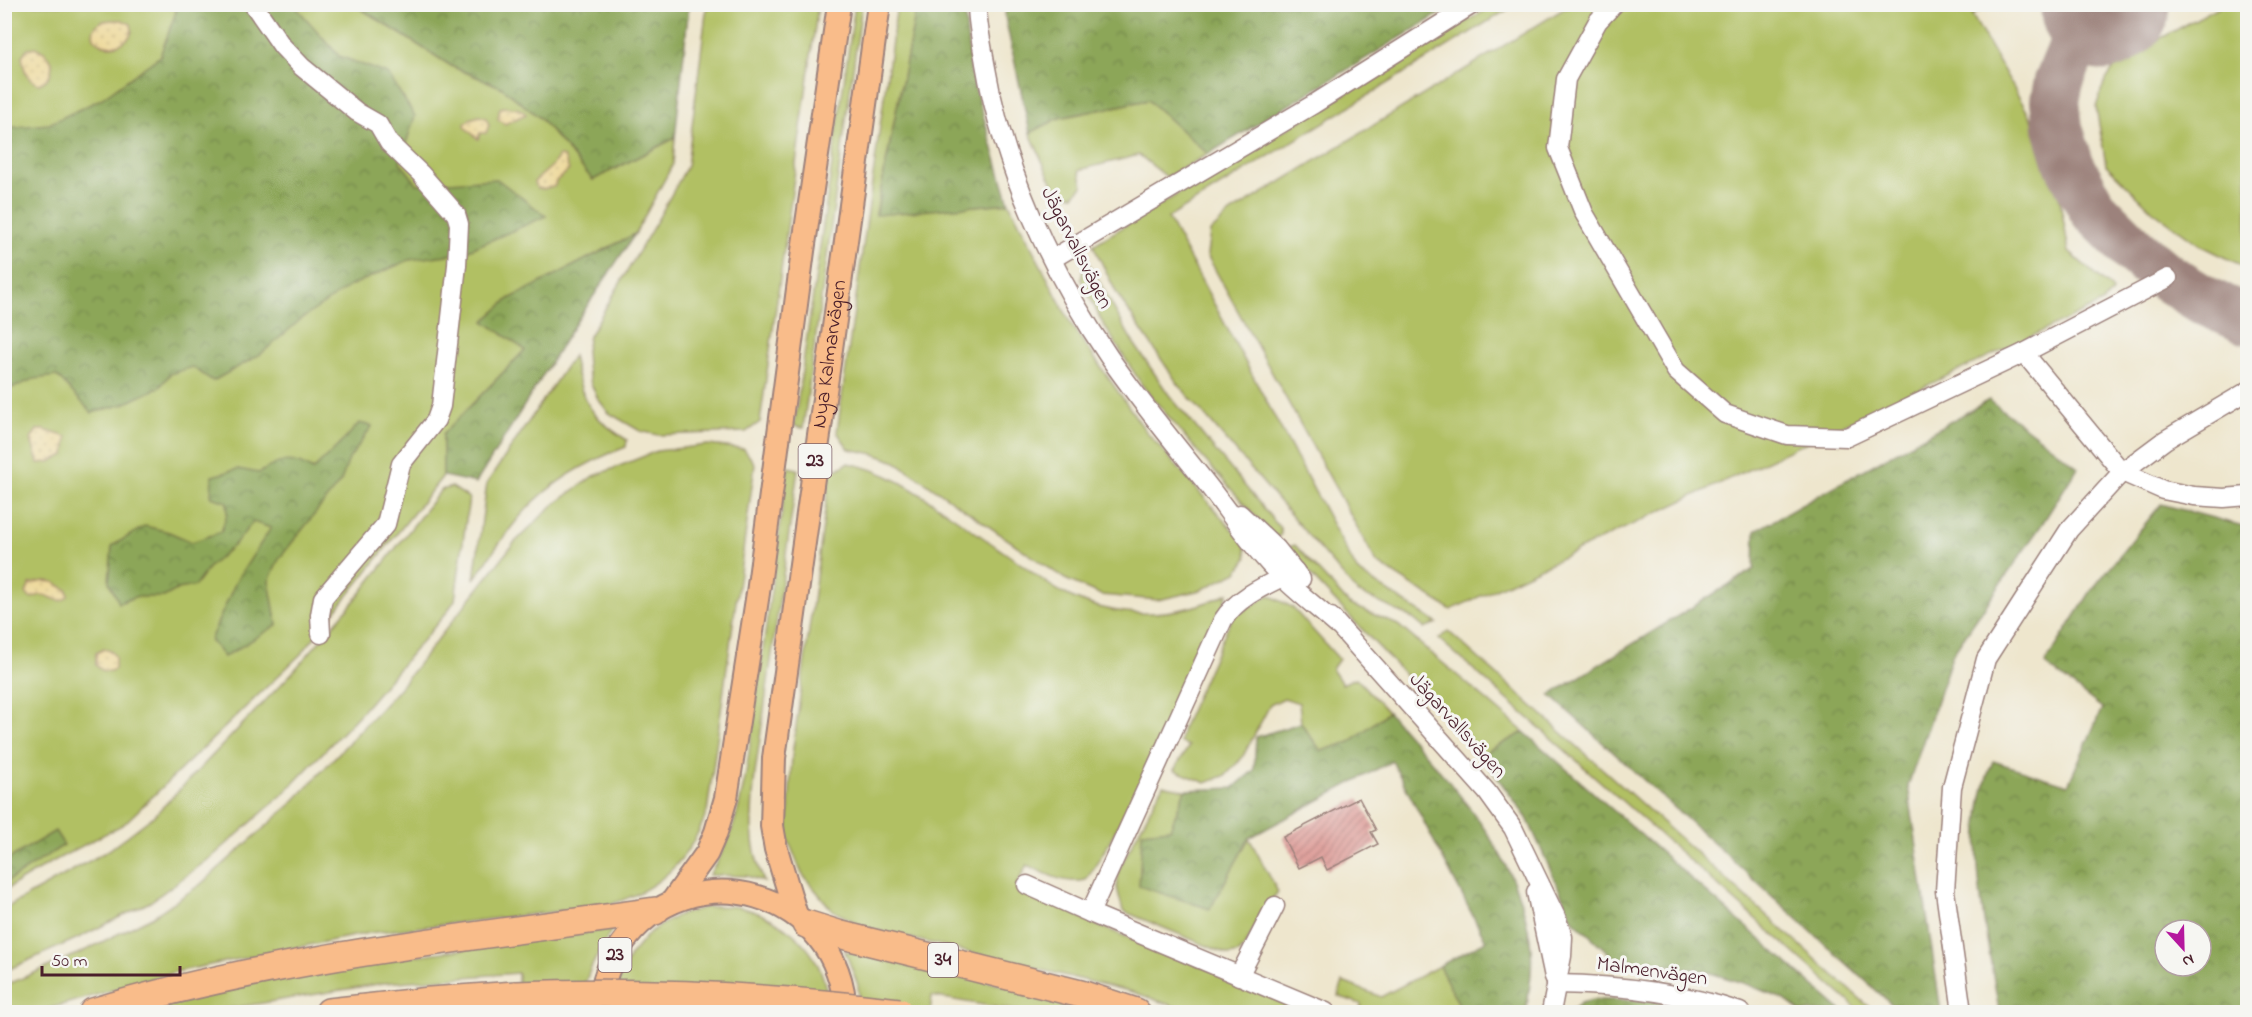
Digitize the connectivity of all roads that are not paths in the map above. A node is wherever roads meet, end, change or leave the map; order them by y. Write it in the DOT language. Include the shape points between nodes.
graph roads {
  1 [pos="253,4"];
  2 [pos="839,4"];
  3 [pos="879,4"];
  4 [pos="977,4"];
  5 [pos="1473,4"];
  6 [pos="1614,4"];
  7 [pos="1052,259"];
  8 [pos="2168,278"];
  9 [pos="2024,352"];
  10 [pos="2247,391"];
  11 [pos="2122,472"];
  12 [pos="2247,496"];
  13 [pos="1288,574"];
  14 [pos="321,634"];
  15 [pos="1027,885"];
  16 [pos="1275,906"];
  17 [pos="663,907"];
  18 [pos="1090,913"];
  19 [pos="801,920"];
  20 [pos="1239,976"];
  21 [pos="1556,984"];
  22 [pos="93,1012"];
  23 [pos="329,1012"];
  24 [pos="600,1012"];
  25 [pos="845,1012"];
  26 [pos="899,1012"];
  27 [pos="1136,1012"];
  28 [pos="1326,1012"];
  29 [pos="1551,1012"];
  30 [pos="1740,1012"];
  31 [pos="1962,1012"];
  1 -- 14 [label="street" via="267,27 302,66 357,112 378,124 389,142 456,214 459,224 458,265 441,406 436,420 401,464 386,524 323,598"];
  2 -- 17 [label="main road, Nya Kalmarvägen / 23" via="726,798 707,853"];
  3 -- 19 [label="main road, Nya Kalmarvägen / 23" via="774,758 772,826"];
  4 -- 7 [label="street, Jägarvallsvägen" via="997,121 1022,192"];
  5 -- 7 [label="street" via="1304,110"];
  6 -- 9 [label="street" via="1598,21 1566,79 1558,148 1584,213 1676,371 1725,414 1787,435 1847,437"];
  7 -- 13 [label="street, Jägarvallsvägen" via="1108,356 1172,442 1204,480 1276,549"];
  8 -- 9 [label="street"];
  9 -- 11 [label="street"];
  10 -- 11 [label="street" via="2164,441"];
  11 -- 12 [label="street" via="2163,490 2194,496"];
  11 -- 31 [label="street" via="2069,530 1986,659 1952,787 1945,891"];
  13 -- 18 [label="street" via="1245,597 1223,620"];
  13 -- 21 [label="street, Jägarvallsvägen" via="1487,792 1513,828 1563,937"];
  15 -- 18 [label="street"];
  16 -- 20 [label="street"];
  17 -- 19 [label="main road, Nya Kalmarvägen / 23" via="703,893 735,892 767,900"];
  17 -- 22 [label="highway" via="299,962"];
  17 -- 24 [label="main road, Nya Kalmarvägen / 23" via="627,937 616,953 602,989"];
  18 -- 20 [label="street"];
  19 -- 25 [label="main road, Nya Kalmarvägen / 23" via="832,958 840,978"];
  19 -- 27 [label="highway, 34" via="838,934 1081,994"];
  20 -- 28 [label="street"];
  21 -- 29 [label="street, Jägarvallsvägen"];
  21 -- 30 [label="street, Malmenvägen" via="1666,993"];
  23 -- 26 [label="highway, bridge" via="430,1001 593,992 721,995"];
}
